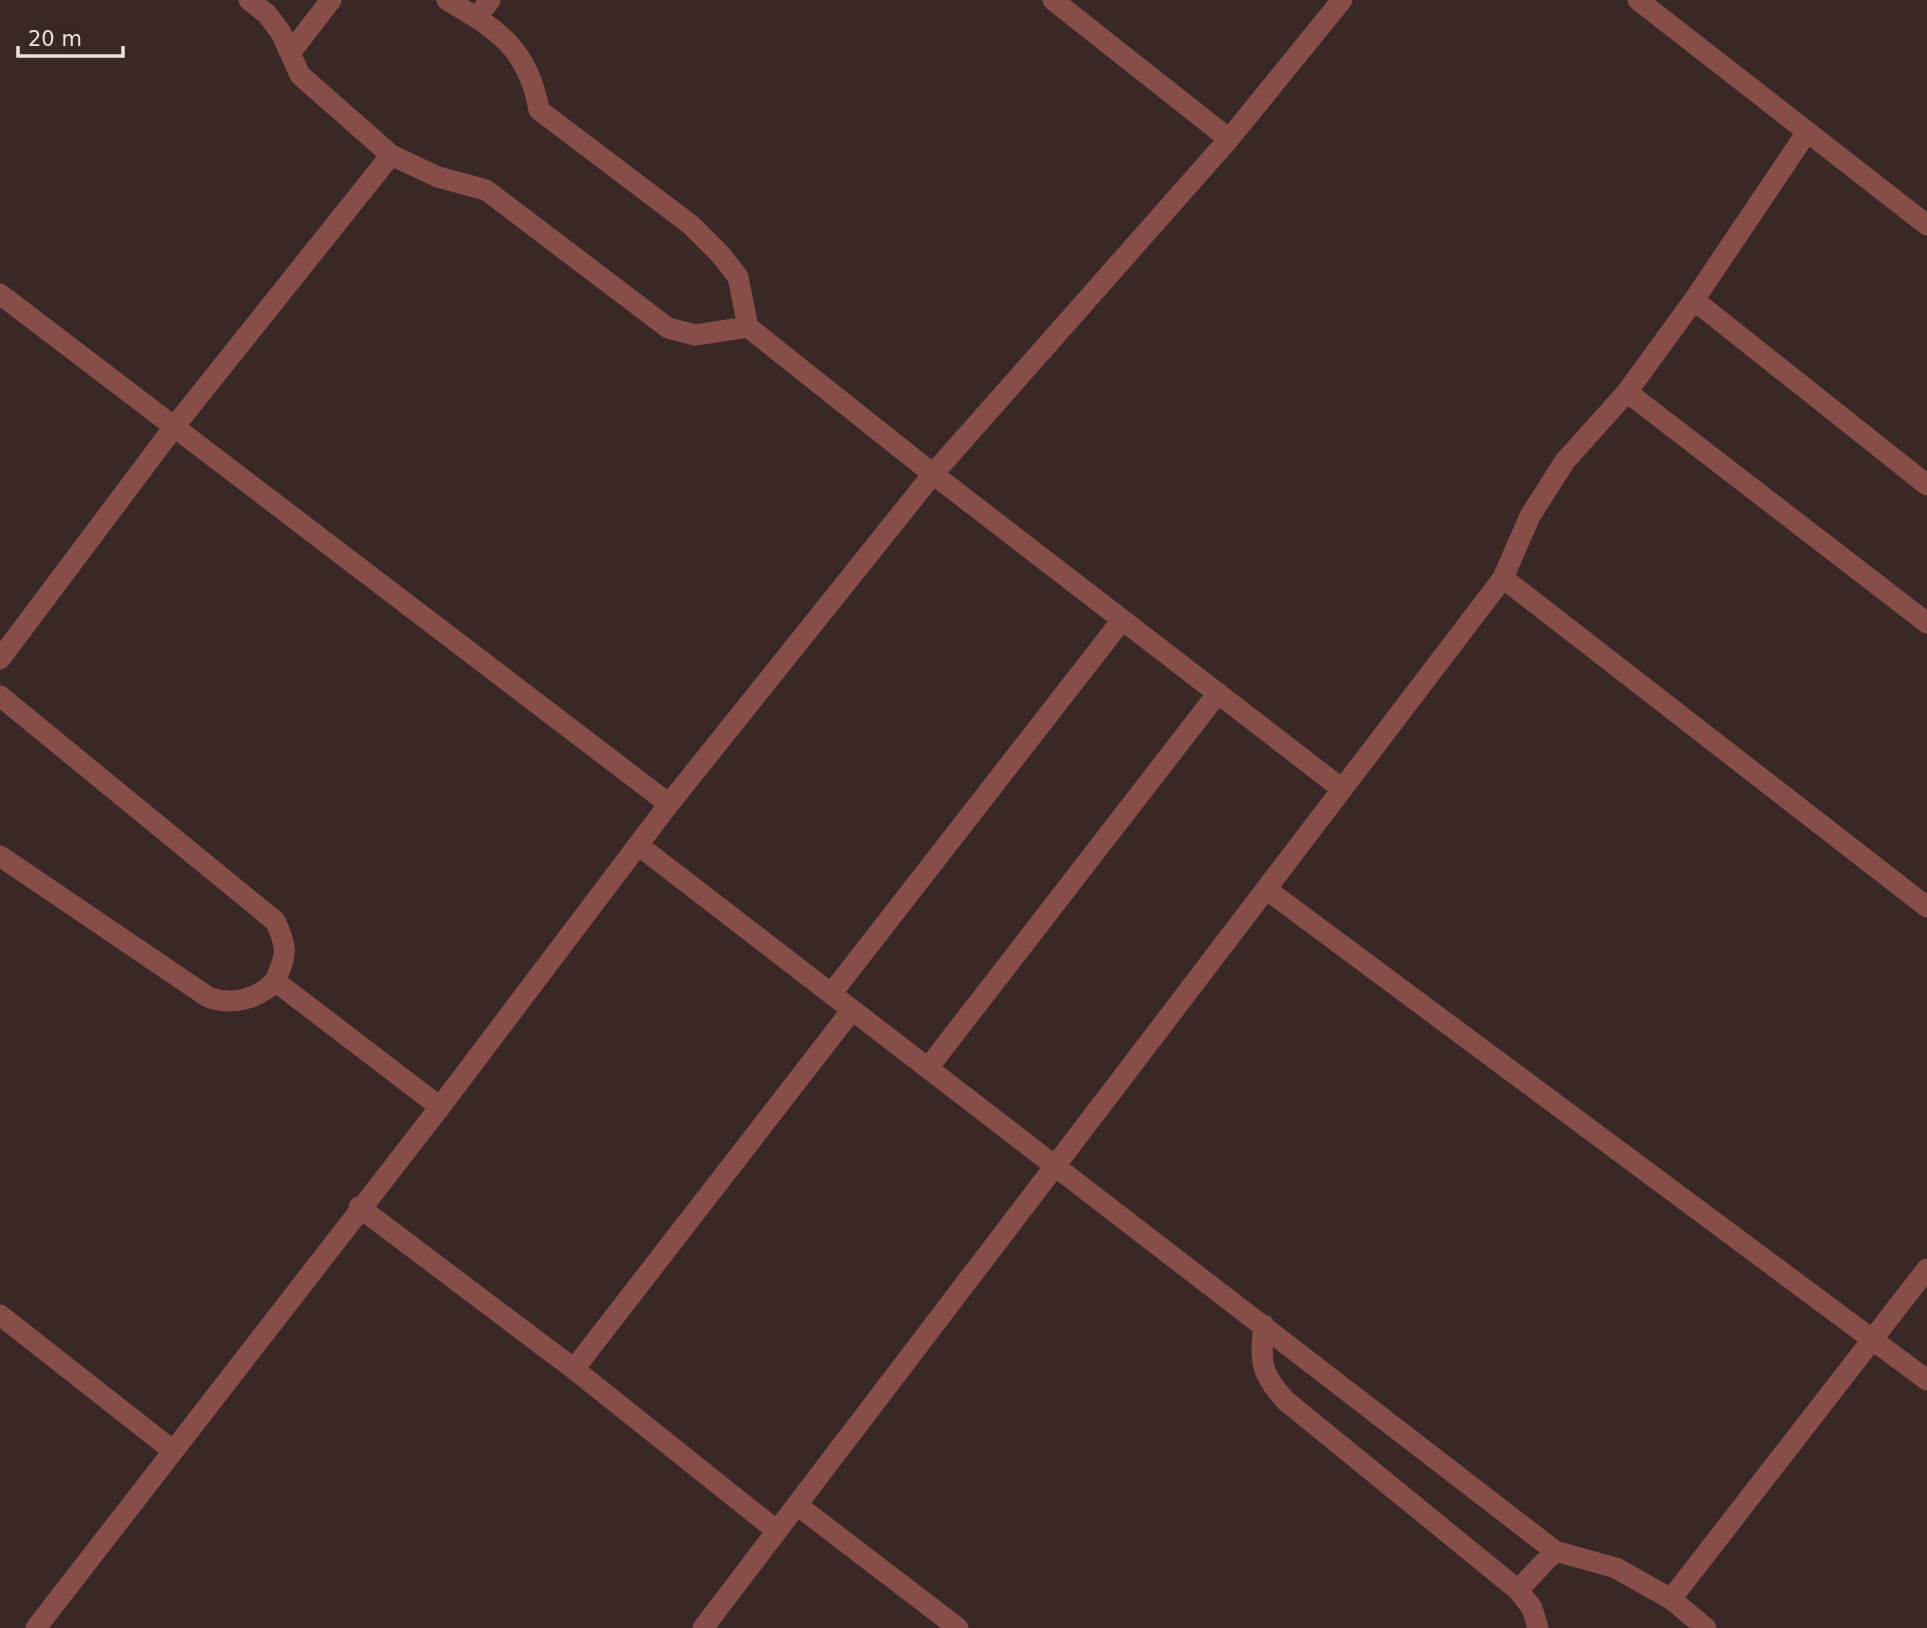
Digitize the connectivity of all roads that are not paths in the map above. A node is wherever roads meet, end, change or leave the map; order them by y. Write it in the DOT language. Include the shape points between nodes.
graph roads {
  1 [pos="249,0"];
  2 [pos="331,0"];
  3 [pos="447,0"];
  4 [pos="1053,0"];
  5 [pos="1342,0"];
  6 [pos="1638,0"];
  7 [pos="483,8"];
  8 [pos="290,53"];
  9 [pos="1807,132"];
  10 [pos="1229,139"];
  11 [pos="391,155"];
  12 [pos="1927,225"];
  13 [pos="0,294"];
  14 [pos="1694,300"];
  15 [pos="748,327"];
  16 [pos="1627,392"];
  17 [pos="174,427"];
  18 [pos="933,474"];
  19 [pos="1927,485"];
  20 [pos="1503,578"];
  21 [pos="1122,620"];
  22 [pos="1927,623"];
  23 [pos="0,659"];
  24 [pos="1218,693"];
  25 [pos="0,696"];
  26 [pos="1342,789"];
  27 [pos="668,804"];
  28 [pos="638,845"];
  29 [pos="0,856"];
  30 [pos="1266,889"];
  31 [pos="1927,907"];
  32 [pos="275,981"];
  33 [pos="831,994"];
  34 [pos="852,1010"];
  35 [pos="928,1068"];
  36 [pos="440,1107"];
  37 [pos="1055,1166"];
  38 [pos="359,1207"];
  39 [pos="1927,1269"];
  40 [pos="0,1315"];
  41 [pos="1264,1325"];
  42 [pos="1872,1339"];
  43 [pos="574,1369"];
  44 [pos="1927,1380"];
  45 [pos="172,1450"];
  46 [pos="797,1504"];
  47 [pos="777,1531"];
  48 [pos="1555,1551"];
  49 [pos="1518,1590"];
  50 [pos="1671,1600"];
  51 [pos="36,1628"];
  52 [pos="703,1628"];
  53 [pos="958,1628"];
  54 [pos="1538,1628"];
  55 [pos="1706,1628"];
  1 -- 8 [label="street" via="267,14"];
  2 -- 8 [label="street"];
  3 -- 7 [label="street"];
  4 -- 10 [label="street"];
  5 -- 10 [label="street"];
  6 -- 9 [label="street"];
  7 -- 15 [label="street" via="522,60 534,82 539,110 691,225 720,254 738,277"];
  8 -- 11 [label="street" via="300,75"];
  9 -- 12 [label="street"];
  9 -- 14 [label="street"];
  10 -- 18 [label="street"];
  11 -- 15 [label="street" via="438,177 486,190 668,328 695,335"];
  11 -- 17 [label="street"];
  13 -- 17 [label="street"];
  14 -- 16 [label="street"];
  14 -- 19 [label="street"];
  15 -- 18 [label="street"];
  16 -- 20 [label="street" via="1564,461 1530,516"];
  16 -- 22 [label="street"];
  17 -- 23 [label="street"];
  17 -- 27 [label="street"];
  18 -- 21 [label="street"];
  18 -- 27 [label="street"];
  20 -- 26 [label="street"];
  20 -- 31 [label="street"];
  21 -- 24 [label="street"];
  21 -- 33 [label="street"];
  24 -- 26 [label="street"];
  24 -- 35 [label="street"];
  25 -- 32 [label="street" via="275,921 286,944"];
  26 -- 30 [label="street"];
  27 -- 28 [label="street"];
  28 -- 33 [label="street"];
  28 -- 36 [label="street"];
  29 -- 32 [label="street" via="220,1002 260,996"];
  30 -- 37 [label="street"];
  30 -- 42 [label="street"];
  32 -- 36 [label="street"];
  33 -- 34 [label="street"];
  34 -- 35 [label="street"];
  34 -- 43 [label="street"];
  35 -- 37 [label="street"];
  36 -- 38 [label="street"];
  37 -- 41 [label="street"];
  37 -- 46 [label="street"];
  38 -- 43 [label="street"];
  38 -- 45 [label="street"];
  39 -- 42 [label="street"];
  40 -- 45 [label="street"];
  41 -- 48 [label="street"];
  41 -- 49 [label="street" via="1260,1360 1269,1383 1286,1401"];
  42 -- 44 [label="street"];
  42 -- 50 [label="street"];
  43 -- 47 [label="street"];
  45 -- 51 [label="street"];
  46 -- 47 [label="street"];
  46 -- 53 [label="street"];
  47 -- 52 [label="street"];
  48 -- 49 [label="street"];
  48 -- 50 [label="street" via="1616,1568"];
  49 -- 54 [label="street" via="1532,1608"];
  50 -- 55 [label="street"];
}
